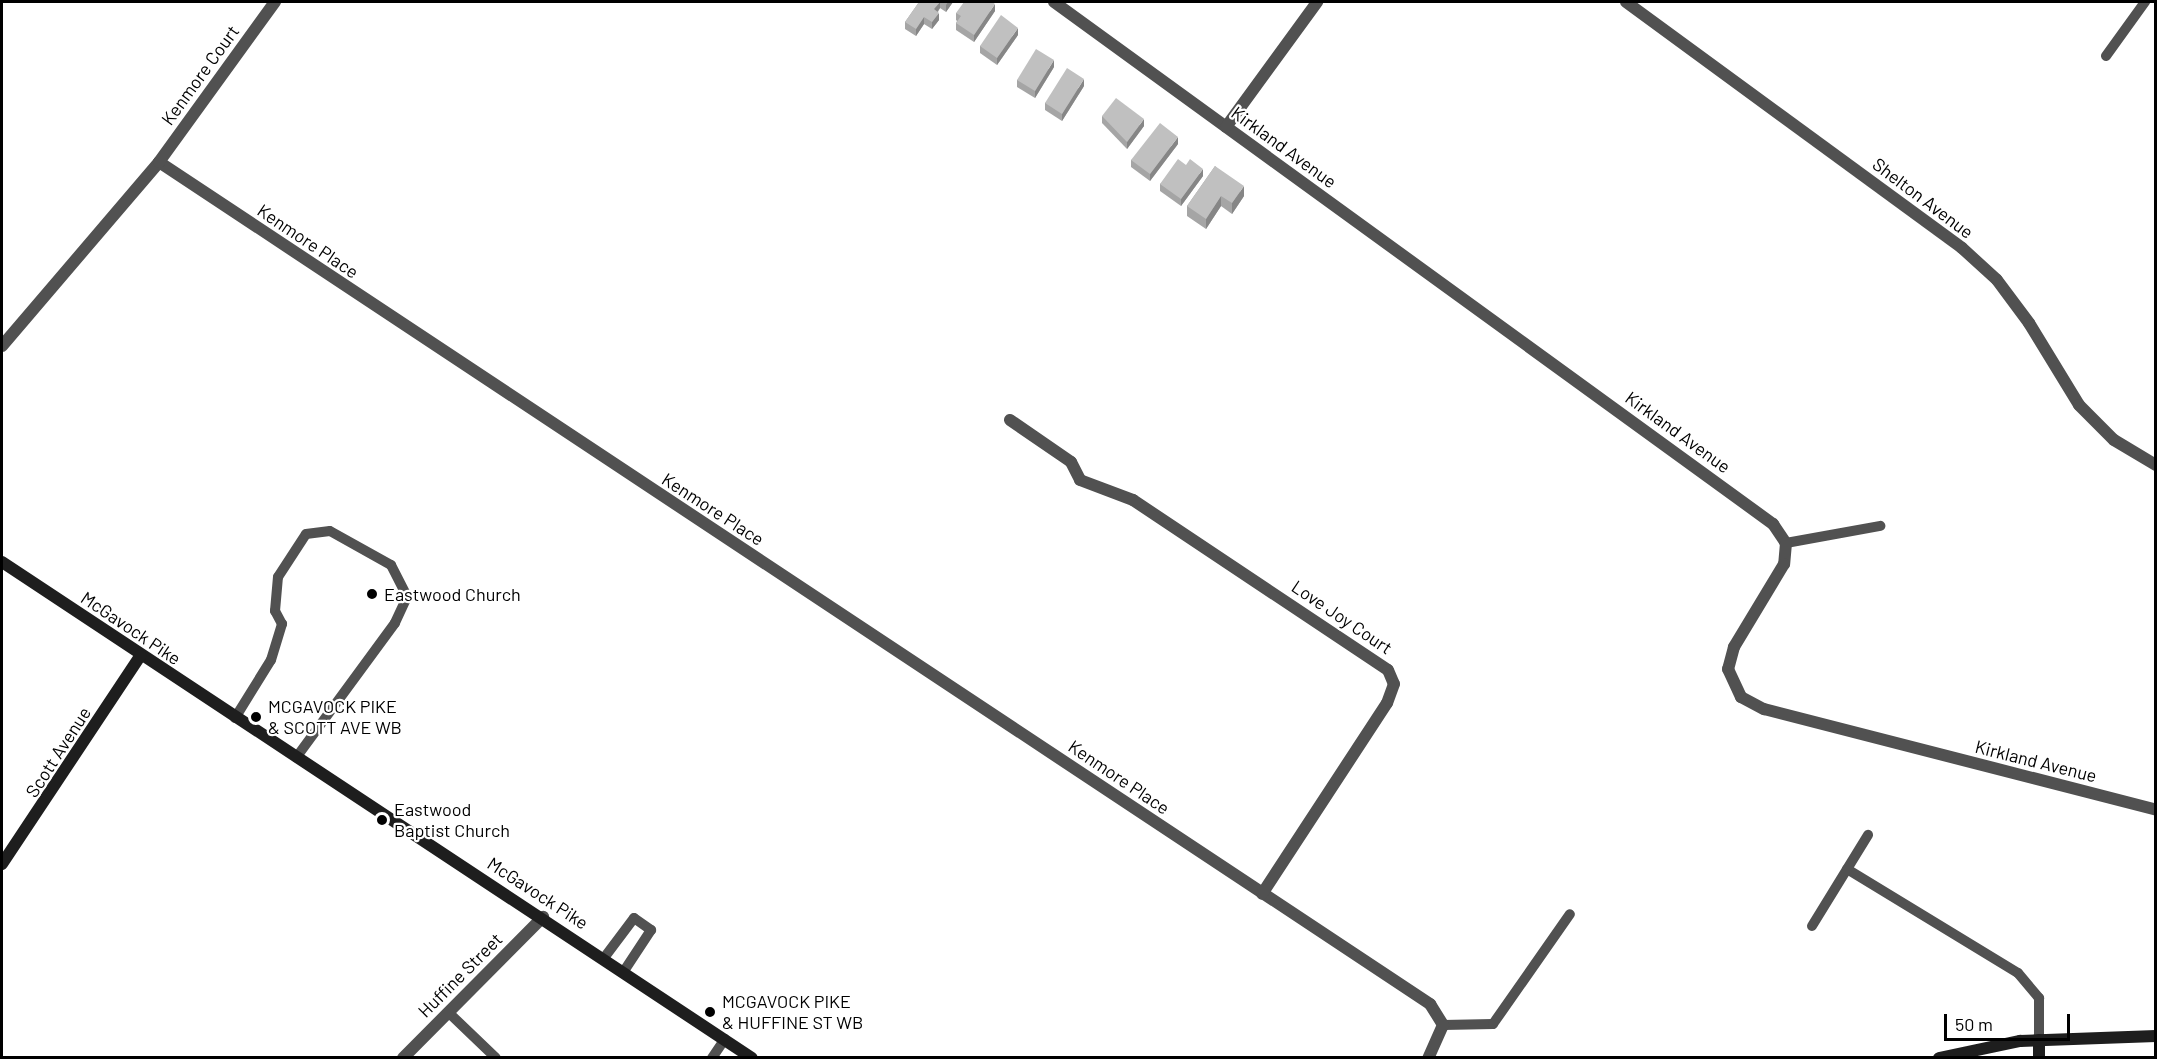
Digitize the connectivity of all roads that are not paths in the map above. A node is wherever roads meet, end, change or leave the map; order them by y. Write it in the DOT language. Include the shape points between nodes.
graph roads {
  1 [pos="1054,2"];
  2 [pos="1317,2"];
  3 [pos="1626,2"];
  4 [pos="2145,2"];
  5 [pos="271,4"];
  6 [pos="2106,56"];
  7 [pos="1226,127"];
  8 [pos="159,162"];
  9 [pos="2,346"];
  10 [pos="1010,420"];
  11 [pos="2156,465"];
  12 [pos="1880,526"];
  13 [pos="1786,543"];
  14 [pos="2,562"];
  15 [pos="140,656"];
  16 [pos="235,718"];
  17 [pos="296,758"];
  18 [pos="2156,810"];
  19 [pos="1868,835"];
  20 [pos="2,864"];
  21 [pos="1847,869"];
  22 [pos="1262,894"];
  23 [pos="1570,914"];
  24 [pos="543,917"];
  25 [pos="1812,926"];
  26 [pos="604,958"];
  27 [pos="624,971"];
  28 [pos="448,1012"];
  29 [pos="1443,1024"];
  30 [pos="2156,1036"];
  31 [pos="725,1039"];
  32 [pos="2039,1040"];
  33 [pos="403,1058"];
  34 [pos="496,1058"];
  35 [pos="712,1058"];
  36 [pos="752,1058"];
  37 [pos="1428,1058"];
  38 [pos="1939,1058"];
  39 [pos="2039,1058"];
  1 -- 7 [label="street, Kirkland Avenue"];
  2 -- 7 [label="street"];
  3 -- 11 [label="street, Shelton Avenue" via="1962,248 1997,280 2029,322 2079,405 2114,440"];
  4 -- 6 [label="lane"];
  5 -- 8 [label="street, Kenmore Court"];
  7 -- 13 [label="street, Kirkland Avenue" via="1773,524"];
  8 -- 9 [label="street"];
  8 -- 22 [label="street, Kenmore Place"];
  10 -- 22 [label="street, Love Joy Court" via="1071,462 1080,480 1133,500 1388,670 1394,684 1387,703"];
  12 -- 13 [label="lane"];
  13 -- 18 [label="street, Kirkland Avenue" via="1784,564 1734,647 1728,669 1741,697 1764,709"];
  14 -- 15 [label="street, McGavock Pike"];
  15 -- 16 [label="street, McGavock Pike"];
  15 -- 20 [label="street, Scott Avenue"];
  16 -- 17 [label="street, McGavock Pike"];
  16 -- 17 [label="lane" via="272,660 282,624 274,610 278,577 306,534 330,531 391,565 406,597 395,623"];
  17 -- 24 [label="street, McGavock Pike"];
  19 -- 21 [label="lane"];
  21 -- 25 [label="lane"];
  21 -- 32 [label="lane" via="2018,973 2038,998"];
  22 -- 29 [label="street, Kenmore Place" via="1436,1009"];
  23 -- 29 [label="lane" via="1493,1024"];
  24 -- 26 [label="street, McGavock Pike"];
  24 -- 28 [label="street, Huffine Street"];
  26 -- 27 [label="street, McGavock Pike"];
  26 -- 27 [label="lane" via="634,918 651,930"];
  27 -- 31 [label="street, McGavock Pike"];
  28 -- 33 [label="street, Huffine Street"];
  28 -- 34 [label="lane"];
  29 -- 37 [label="street"];
  30 -- 32 [label="street"];
  31 -- 35 [label="lane"];
  31 -- 36 [label="street, McGavock Pike"];
  32 -- 38 [label="street"];
  32 -- 39 [label="street"];
}
